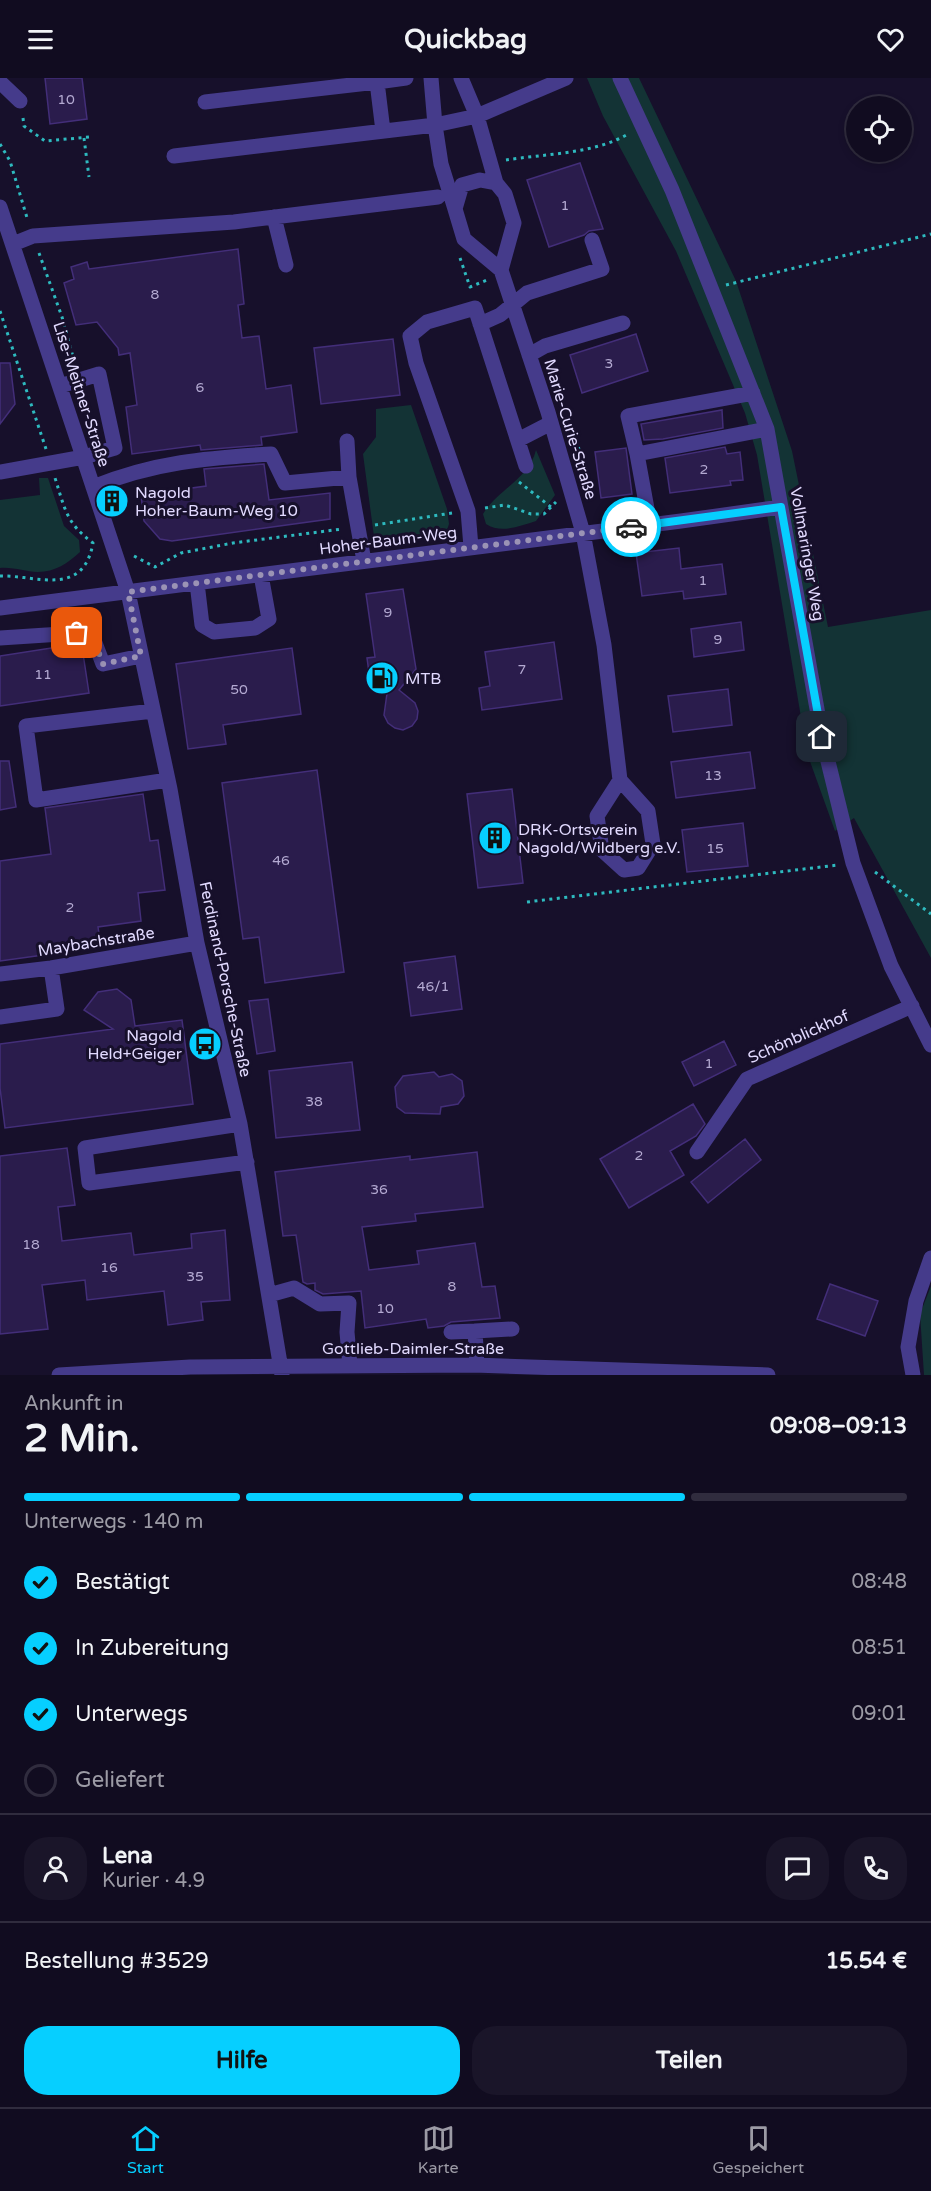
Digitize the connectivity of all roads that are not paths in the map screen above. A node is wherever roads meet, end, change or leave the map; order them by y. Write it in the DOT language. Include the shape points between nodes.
graph roads {
  1 [pos="406,78"];
  2 [pos="432,78"];
  3 [pos="461,78"];
  4 [pos="566,78"];
  5 [pos="620,78"];
  6 [pos="377,81"];
  7 [pos="0,82"];
  8 [pos="20,101"];
  9 [pos="205,102"];
  10 [pos="477,116"];
  11 [pos="435,124"];
  12 [pos="383,131"];
  13 [pos="174,156"];
  14 [pos="496,183"];
  15 [pos="438,197"];
  16 [pos="0,207"];
  17 [pos="455,209"];
  18 [pos="274,217"];
  19 [pos="592,240"];
  20 [pos="13,244"];
  21 [pos="286,265"];
  22 [pos="501,270"];
  23 [pos="513,306"];
  24 [pos="623,323"];
  25 [pos="480,324"];
  26 [pos="529,355"];
  27 [pos="60,386"];
  28 [pos="753,393"];
  29 [pos="551,423"];
  30 [pos="767,429"];
  31 [pos="518,440"];
  32 [pos="347,441"];
  33 [pos="637,454"];
  34 [pos="84,457"];
  35 [pos="526,465"];
  36 [pos="0,472"];
  37 [pos="349,477"];
  38 [pos="93,487"];
  39 [pos="781,507"];
  40 [pos="650,525"];
  41 [pos="583,532"];
  42 [pos="471,547"];
  43 [pos="364,561"];
  44 [pos="261,575"];
  45 [pos="197,583"];
  46 [pos="128,592"];
  47 [pos="0,608"];
  48 [pos="0,638"];
  49 [pos="141,656"];
  50 [pos="153,711"];
  51 [pos="168,780"];
  52 [pos="620,780"];
  53 [pos="197,943"];
  54 [pos="51,968"];
  55 [pos="0,974"];
  56 [pos="912,1006"];
  57 [pos="0,1017"];
  58 [pos="931,1045"];
  59 [pos="240,1124"];
  60 [pos="697,1152"];
  61 [pos="247,1162"];
  62 [pos="931,1258"];
  63 [pos="269,1295"];
  64 [pos="512,1329"];
  65 [pos="475,1331"];
  66 [pos="451,1332"];
  67 [pos="477,1365"];
  68 [pos="350,1366"];
  69 [pos="282,1371"];
  70 [pos="688,1374"];
  71 [pos="59,1375"];
  72 [pos="768,1375"];
  73 [pos="913,1375"];
  1 -- 6 [label="street"];
  2 -- 11 [label="street"];
  3 -- 10 [label="street"];
  4 -- 10 [label="street"];
  5 -- 28 [label="street, Vollmaringer Weg" via="672,190"];
  6 -- 9 [label="street"];
  6 -- 12 [label="street"];
  7 -- 8 [label="street"];
  10 -- 11 [label="street"];
  10 -- 14 [label="street"];
  11 -- 12 [label="street"];
  11 -- 17 [label="street" via="441,164"];
  12 -- 13 [label="street"];
  14 -- 17 [label="street" via="480,180 462,185"];
  14 -- 22 [label="street" via="505,194 514,223"];
  15 -- 18 [label="street"];
  16 -- 20 [label="street, Lise-Meitner-Straße"];
  17 -- 22 [label="street" via="464,239"];
  18 -- 20 [label="street" via="33,236"];
  18 -- 21 [label="street"];
  19 -- 23 [label="street" via="602,269 527,293"];
  20 -- 27 [label="street, Lise-Meitner-Straße"];
  22 -- 23 [label="street, Marie-Curie-Straße"];
  23 -- 25 [label="street"];
  23 -- 26 [label="street, Marie-Curie-Straße"];
  24 -- 26 [label="street" via="546,346"];
  25 -- 31 [label="street"];
  25 -- 42 [label="street" via="475,308 427,322 410,336 468,511"];
  26 -- 29 [label="street, Marie-Curie-Straße"];
  27 -- 34 [label="street, Lise-Meitner-Straße"];
  27 -- 34 [label="street" via="99,374 115,448"];
  28 -- 30 [label="street, Vollmaringer Weg"];
  28 -- 33 [label="street" via="628,416"];
  29 -- 31 [label="street"];
  29 -- 41 [label="street, Marie-Curie-Straße"];
  30 -- 33 [label="street"];
  30 -- 39 [label="street, Vollmaringer Weg"];
  31 -- 35 [label="street"];
  32 -- 37 [label="street"];
  33 -- 40 [label="street"];
  34 -- 36 [label="street"];
  34 -- 38 [label="street, Lise-Meitner-Straße"];
  37 -- 38 [label="street" via="285,483 271,454 194,459 114,478"];
  37 -- 43 [label="street"];
  38 -- 46 [label="street, Lise-Meitner-Straße"];
  39 -- 40 [label="street, Hoher-Baum-Weg"];
  39 -- 56 [label="street, Vollmaringer Weg" via="822,737 854,863 891,966"];
  40 -- 41 [label="street, Hoher-Baum-Weg"];
  41 -- 42 [label="street, Hoher-Baum-Weg"];
  41 -- 52 [label="street, Marie-Curie-Straße" via="604,645"];
  42 -- 43 [label="street, Hoher-Baum-Weg"];
  43 -- 44 [label="street, Hoher-Baum-Weg"];
  44 -- 45 [label="street, Hoher-Baum-Weg"];
  44 -- 45 [label="street" via="269,619 255,628 214,632 202,625"];
  45 -- 46 [label="street, Hoher-Baum-Weg"];
  46 -- 47 [label="street, Hoher-Baum-Weg"];
  46 -- 49 [label="street, Ferdinand-Porsche-Straße"];
  48 -- 49 [label="street" via="77,633 95,643 103,664"];
  49 -- 50 [label="street, Ferdinand-Porsche-Straße"];
  50 -- 51 [label="street, Ferdinand-Porsche-Straße"];
  50 -- 51 [label="street" via="26,726 36,800"];
  51 -- 53 [label="street, Ferdinand-Porsche-Straße"];
  52 -- 52 [label="street" via="597,816 602,850 624,870 638,868 653,844 648,810"];
  53 -- 54 [label="street, Maybachstraße"];
  53 -- 59 [label="street, Ferdinand-Porsche-Straße"];
  54 -- 55 [label="street, Maybachstraße"];
  54 -- 57 [label="street" via="57,1010"];
  56 -- 58 [label="street, Vollmaringer Weg"];
  56 -- 60 [label="street, Schönblickhof" via="747,1079"];
  59 -- 61 [label="street, Ferdinand-Porsche-Straße"];
  59 -- 61 [label="street" via="85,1148 89,1183"];
  61 -- 63 [label="street, Ferdinand-Porsche-Straße"];
  62 -- 73 [label="street" via="916,1301 908,1347"];
  63 -- 68 [label="street" via="294,1288 320,1304 349,1303"];
  63 -- 69 [label="street, Ferdinand-Porsche-Straße"];
  64 -- 65 [label="street"];
  65 -- 66 [label="street"];
  65 -- 67 [label="street"];
  67 -- 68 [label="street, Gottlieb-Daimler-Straße"];
  67 -- 70 [label="street, Gottlieb-Daimler-Straße"];
  68 -- 69 [label="street, Gottlieb-Daimler-Straße"];
  69 -- 71 [label="street, Gottlieb-Daimler-Straße" via="190,1367"];
  70 -- 72 [label="street, Gottlieb-Daimler-Straße"];
}
